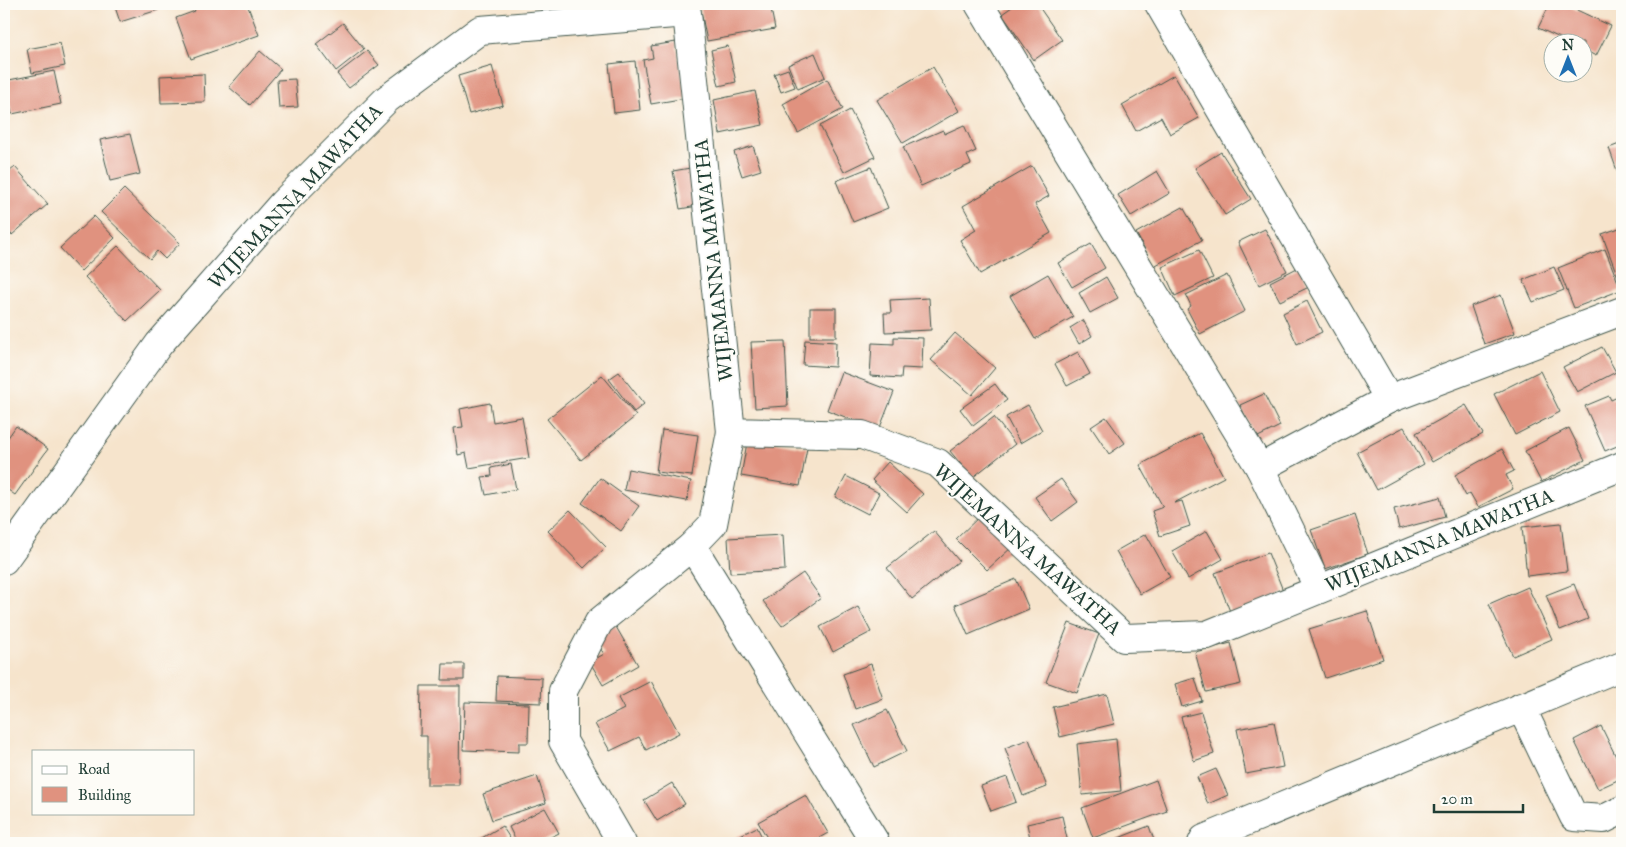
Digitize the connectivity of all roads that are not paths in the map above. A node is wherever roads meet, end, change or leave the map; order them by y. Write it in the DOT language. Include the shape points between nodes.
graph roads {
  1 [pos="979,4"];
  2 [pos="1159,4"];
  3 [pos="686,8"];
  4 [pos="1622,311"];
  5 [pos="1389,399"];
  6 [pos="731,432"];
  7 [pos="1622,466"];
  8 [pos="1260,468"];
  9 [pos="692,546"];
  10 [pos="4,560"];
  11 [pos="1319,589"];
  12 [pos="1622,666"];
  13 [pos="1522,707"];
  14 [pos="1622,810"];
  15 [pos="875,842"];
  16 [pos="622,843"];
  17 [pos="1202,843"];
  1 -- 8 [label="street"];
  2 -- 5 [label="street"];
  3 -- 6 [label="street, WIJEMANNA MAWATHA"];
  3 -- 10 [label="street, WIJEMANNA MAWATHA" via="480,30 387,99 283,204 159,344"];
  4 -- 5 [label="street"];
  5 -- 8 [label="street"];
  6 -- 9 [label="street" via="713,524"];
  6 -- 11 [label="street, WIJEMANNA MAWATHA" via="862,435 938,463 1124,638 1207,635"];
  7 -- 11 [label="street, WIJEMANNA MAWATHA"];
  8 -- 11 [label="street"];
  9 -- 15 [label="street"];
  9 -- 16 [label="street" via="599,622 563,691 563,741"];
  12 -- 13 [label="street"];
  13 -- 14 [label="street" via="1574,817 1604,819"];
  13 -- 17 [label="street" via="1204,839"];
}
